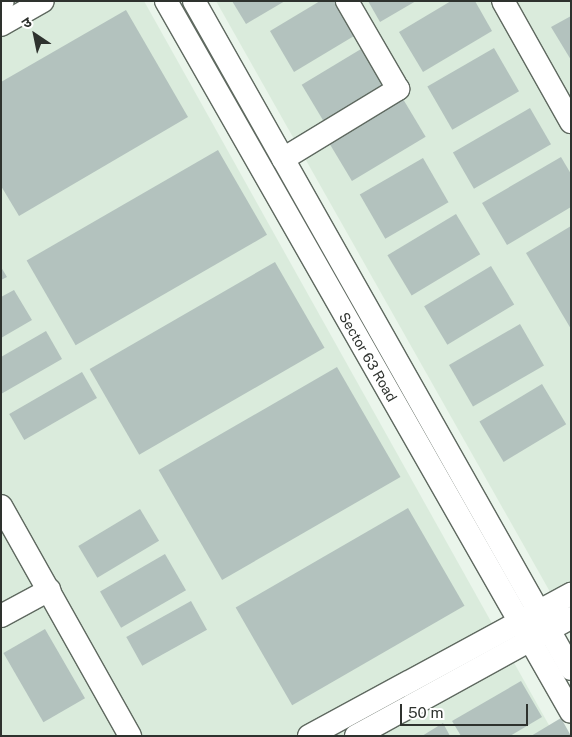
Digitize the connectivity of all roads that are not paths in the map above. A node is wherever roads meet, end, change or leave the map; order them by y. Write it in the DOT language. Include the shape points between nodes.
graph roads {
  1 [pos="43,1"];
  2 [pos="166,1"];
  3 [pos="194,1"];
  4 [pos="347,1"];
  5 [pos="503,1"];
  6 [pos="1,25"];
  7 [pos="571,122"];
  8 [pos="283,159"];
  9 [pos="1,506"];
  10 [pos="49,590"];
  11 [pos="571,594"];
  12 [pos="1,616"];
  13 [pos="571,618"];
  14 [pos="534,626"];
  15 [pos="571,669"];
  16 [pos="571,712"];
  17 [pos="311,735"];
  18 [pos="130,736"];
  19 [pos="356,736"];
  1 -- 6 [label="street"];
  2 -- 14 [label="street, Sector 63 Road"];
  3 -- 8 [label="street, Sector 63 Road"];
  4 -- 8 [label="street" via="398,89"];
  5 -- 7 [label="street"];
  8 -- 14 [label="street, Sector 63 Road"];
  9 -- 10 [label="street"];
  10 -- 12 [label="street"];
  10 -- 18 [label="street"];
  11 -- 14 [label="street"];
  13 -- 14 [label="street"];
  14 -- 15 [label="street, Sector 63 Road"];
  14 -- 16 [label="street, Sector 63 Road"];
  14 -- 17 [label="street"];
  14 -- 19 [label="street"];
}
